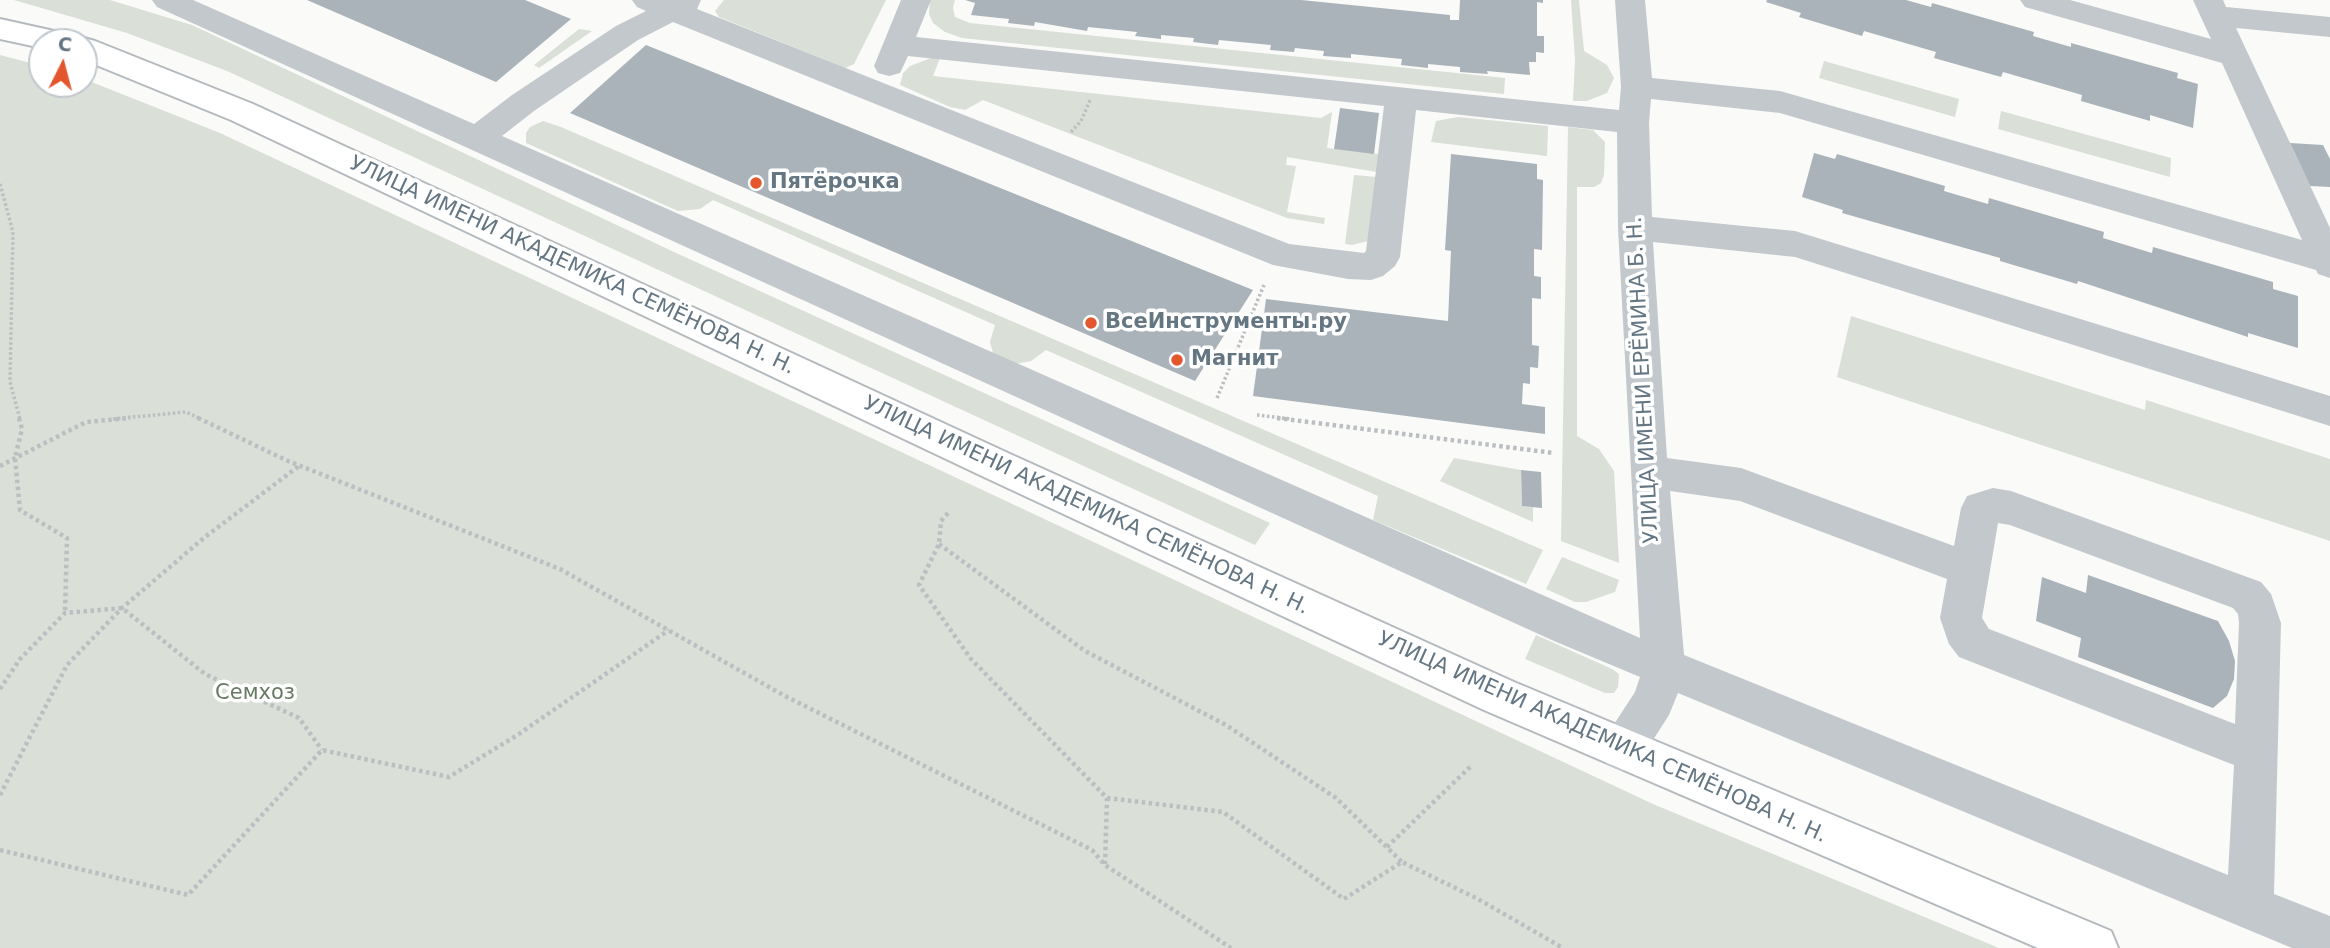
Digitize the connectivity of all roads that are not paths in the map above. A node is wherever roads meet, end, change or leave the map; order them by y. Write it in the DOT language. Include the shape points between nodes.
graph roads {
  1 [pos="167,0"];
  2 [pos="916,0"];
  3 [pos="1630,0"];
  4 [pos="2035,0"];
  5 [pos="669,3"];
  6 [pos="2212,8"];
  7 [pos="2330,27"];
  8 [pos="0,29"];
  9 [pos="28,35"];
  10 [pos="897,45"];
  11 [pos="98,54"];
  12 [pos="2234,56"];
  13 [pos="1637,87"];
  14 [pos="879,94"];
  15 [pos="1401,98"];
  16 [pos="1633,123"];
  17 [pos="478,138"];
  18 [pos="1635,228"];
  19 [pos="2329,263"];
  20 [pos="2330,411"];
  21 [pos="1650,471"];
  22 [pos="1969,569"];
  23 [pos="1664,666"];
  24 [pos="1622,750"];
  25 [pos="2256,753"];
  26 [pos="2250,907"];
  27 [pos="2330,940"];
  28 [pos="2094,948"];
  1 -- 17 [label="street"];
  2 -- 10 [label="street"];
  3 -- 13 [label="street, УЛИЦА ИМЕНИ ЕРЁМИНА Б. Н."];
  4 -- 12 [label="street"];
  5 -- 14 [label="street"];
  5 -- 17 [label="street"];
  6 -- 7 [label="street"];
  6 -- 12 [label="street"];
  8 -- 9 [label="main road"];
  10 -- 14 [label="street"];
  10 -- 15 [label="street"];
  11 -- 24 [label="main road, УЛИЦА ИМЕНИ АКАДЕМИКА СЕМЁНОВА Н. Н." via="242,112 1009,471"];
  12 -- 19 [label="street"];
  13 -- 16 [label="street, УЛИЦА ИМЕНИ ЕРЁМИНА Б. Н."];
  13 -- 19 [label="street" via="1780,102"];
  14 -- 15 [label="street" via="1285,256 1371,267 1383,257"];
  15 -- 16 [label="street"];
  16 -- 18 [label="street, УЛИЦА ИМЕНИ ЕРЁМИНА Б. Н."];
  17 -- 23 [label="street" via="1569,628"];
  18 -- 20 [label="street" via="1795,244"];
  18 -- 21 [label="street, УЛИЦА ИМЕНИ ЕРЁМИНА Б. Н."];
  21 -- 22 [label="street" via="1741,485"];
  21 -- 23 [label="street, УЛИЦА ИМЕНИ ЕРЁМИНА Б. Н."];
  22 -- 25 [label="street" via="1961,618 1974,643"];
  22 -- 25 [label="street" via="1981,508 1993,505 2247,595 2257,607 2260,622"];
  23 -- 24 [label="street, УЛИЦА ИМЕНИ ЕРЁМИНА Б. Н." via="1654,701"];
  23 -- 26 [label="street"];
  24 -- 28 [label="main road, УЛИЦА ИМЕНИ АКАДЕМИКА СЕМЁНОВА Н. Н."];
  25 -- 26 [label="street"];
  26 -- 27 [label="street"];
}
